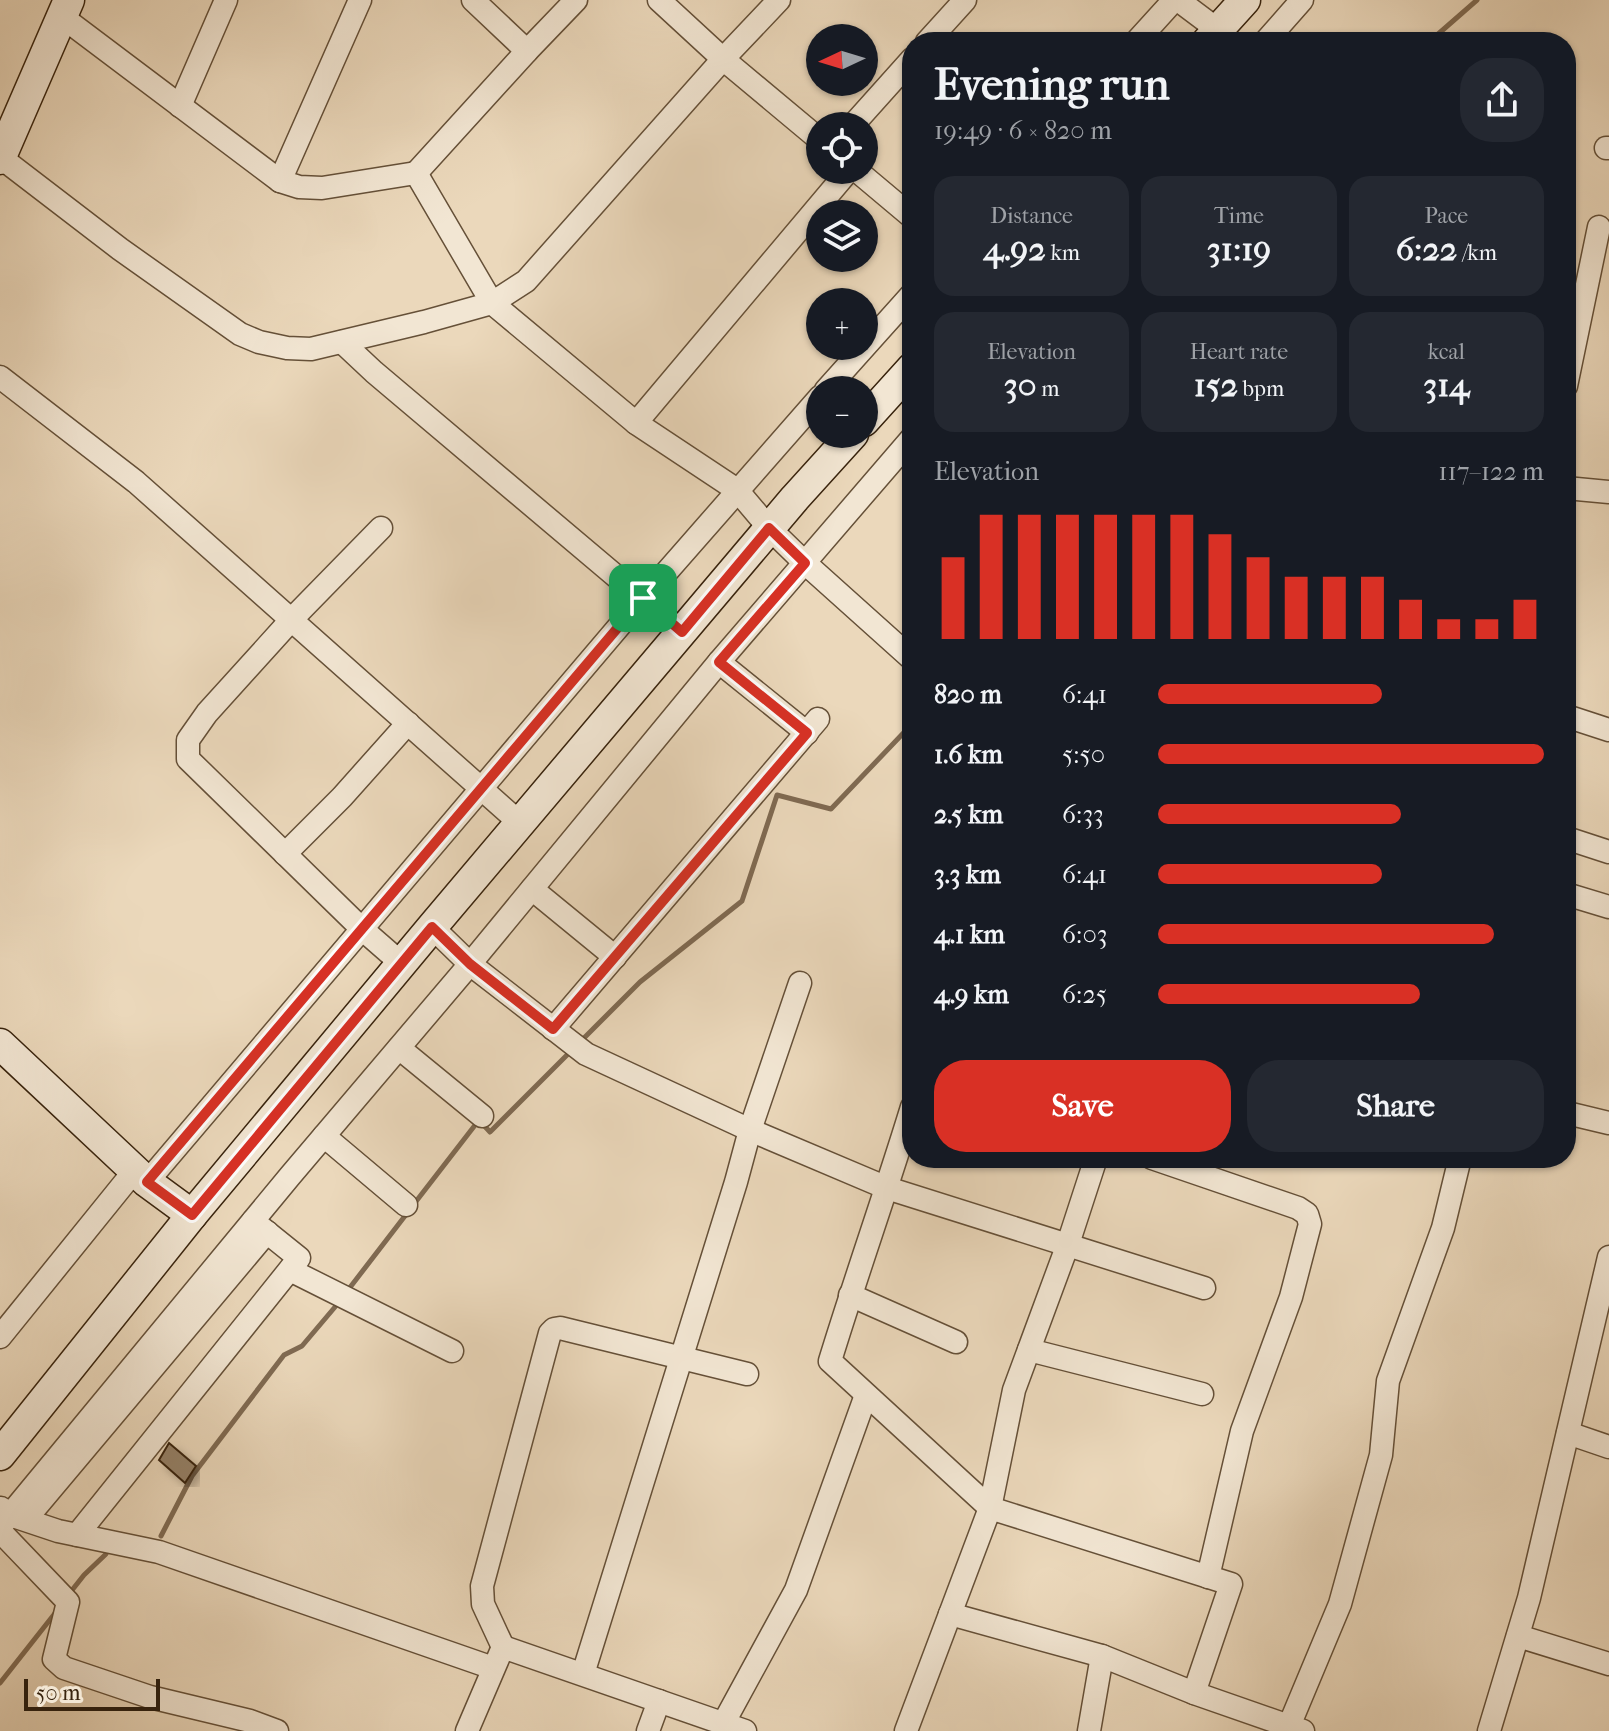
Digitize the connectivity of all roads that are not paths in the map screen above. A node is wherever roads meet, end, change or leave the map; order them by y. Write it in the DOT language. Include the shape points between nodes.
graph roads {
  1 [pos="226,0"];
  2 [pos="360,0"];
  3 [pos="473,0"];
  4 [pos="576,0"];
  5 [pos="659,0"];
  6 [pos="779,0"];
  7 [pos="965,0"];
  8 [pos="1176,0"];
  9 [pos="1245,0"];
  10 [pos="1302,0"];
  11 [pos="65,8"];
  12 [pos="936,32"];
  13 [pos="1146,32"];
  14 [pos="1209,32"];
  15 [pos="1217,32"];
  16 [pos="1274,32"];
  17 [pos="527,51"];
  18 [pos="723,59"];
  19 [pos="902,70"];
  20 [pos="180,106"];
  21 [pos="865,112"];
  22 [pos="806,128"];
  23 [pos="0,158"];
  24 [pos="416,173"];
  25 [pos="280,181"];
  26 [pos="837,184"];
  27 [pos="873,184"];
  28 [pos="902,209"];
  29 [pos="1599,227"];
  30 [pos="492,303"];
  31 [pos="902,305"];
  32 [pos="1576,338"];
  33 [pos="342,342"];
  34 [pos="839,376"];
  35 [pos="0,377"];
  36 [pos="902,379"];
  37 [pos="878,406"];
  38 [pos="806,413"];
  39 [pos="636,423"];
  40 [pos="840,448"];
  41 [pos="902,450"];
  42 [pos="1576,489"];
  43 [pos="737,490"];
  44 [pos="1609,492"];
  45 [pos="381,528"];
  46 [pos="769,528"];
  47 [pos="805,563"];
  48 [pos="643,598"];
  49 [pos="292,619"];
  50 [pos="682,632"];
  51 [pos="902,649"];
  52 [pos="719,662"];
  53 [pos="1576,719"];
  54 [pos="408,723"];
  55 [pos="1609,730"];
  56 [pos="481,788"];
  57 [pos="520,823"];
  58 [pos="1576,841"];
  59 [pos="1609,852"];
  60 [pos="285,854"];
  61 [pos="532,889"];
  62 [pos="1576,897"];
  63 [pos="1609,907"];
  64 [pos="432,927"];
  65 [pos="362,929"];
  66 [pos="615,957"];
  67 [pos="401,963"];
  68 [pos="470,964"];
  69 [pos="800,983"];
  70 [pos="553,1029"];
  71 [pos="0,1044"];
  72 [pos="399,1048"];
  73 [pos="1576,1115"];
  74 [pos="482,1116"];
  75 [pos="1609,1123"];
  76 [pos="750,1130"];
  77 [pos="324,1136"];
  78 [pos="902,1139"];
  79 [pos="1093,1168"];
  80 [pos="1181,1168"];
  81 [pos="1458,1168"];
  82 [pos="141,1176"];
  83 [pos="887,1188"];
  84 [pos="406,1205"];
  85 [pos="192,1215"];
  86 [pos="260,1226"];
  87 [pos="1068,1244"];
  88 [pos="1609,1257"];
  89 [pos="290,1270"];
  90 [pos="1204,1288"];
  91 [pos="850,1295"];
  92 [pos="1,1335"];
  93 [pos="956,1342"];
  94 [pos="1029,1350"];
  95 [pos="452,1351"];
  96 [pos="680,1359"];
  97 [pos="747,1374"];
  98 [pos="1202,1394"];
  99 [pos="866,1395"];
  100 [pos="1568,1433"];
  101 [pos="1609,1447"];
  102 [pos="0,1455"];
  103 [pos="990,1508"];
  104 [pos="7,1520"];
  105 [pos="77,1535"];
  106 [pos="1208,1577"];
  107 [pos="950,1614"];
  108 [pos="1518,1636"];
  109 [pos="1102,1656"];
  110 [pos="498,1657"];
  111 [pos="1609,1664"];
  112 [pos="583,1674"];
  113 [pos="1194,1693"];
  114 [pos="659,1701"];
  115 [pos="723,1724"];
  116 [pos="1296,1729"];
  117 [pos="277,1731"];
  118 [pos="467,1731"];
  119 [pos="648,1731"];
  120 [pos="745,1731"];
  121 [pos="906,1731"];
  122 [pos="1089,1731"];
  123 [pos="1489,1731"];
  1 -- 20 [label="street"];
  2 -- 25 [label="street"];
  3 -- 17 [label="street"];
  4 -- 17 [label="street"];
  5 -- 18 [label="street"];
  6 -- 18 [label="street"];
  7 -- 12 [label="street"];
  8 -- 13 [label="street"];
  8 -- 14 [label="street"];
  9 -- 15 [label="main road"];
  10 -- 16 [label="street"];
  11 -- 20 [label="street"];
  11 -- 23 [label="main road"];
  17 -- 24 [label="street"];
  18 -- 22 [label="street"];
  18 -- 30 [label="street" via="526,281"];
  19 -- 21 [label="street"];
  20 -- 25 [label="street"];
  23 -- 33 [label="street" via="240,334 287,348"];
  24 -- 25 [label="street" via="322,188"];
  24 -- 30 [label="street"];
  26 -- 39 [label="street"];
  27 -- 28 [label="street"];
  29 -- 32 [label="street"];
  30 -- 33 [label="street"];
  30 -- 39 [label="street"];
  31 -- 34 [label="street"];
  33 -- 48 [label="street"];
  35 -- 49 [label="street" via="136,482"];
  36 -- 37 [label="main road"];
  38 -- 43 [label="street"];
  39 -- 43 [label="street"];
  40 -- 46 [label="main road"];
  41 -- 47 [label="street"];
  42 -- 44 [label="street"];
  43 -- 46 [label="street"];
  43 -- 48 [label="street"];
  45 -- 49 [label="street"];
  46 -- 47 [label="street"];
  46 -- 50 [label="main road"];
  47 -- 51 [label="street"];
  47 -- 52 [label="street"];
  48 -- 50 [label="street"];
  48 -- 56 [label="street"];
  49 -- 54 [label="street"];
  49 -- 60 [label="street" via="188,740 188,759"];
  50 -- 57 [label="main road"];
  52 -- 61 [label="street"];
  52 -- 66 [label="street" via="812,726"];
  53 -- 55 [label="street"];
  54 -- 56 [label="street"];
  54 -- 60 [label="street"];
  56 -- 57 [label="street"];
  56 -- 65 [label="street"];
  57 -- 64 [label="main road"];
  58 -- 59 [label="street"];
  60 -- 65 [label="street"];
  61 -- 66 [label="street"];
  61 -- 68 [label="street"];
  62 -- 63 [label="street"];
  64 -- 67 [label="main road"];
  64 -- 68 [label="street"];
  65 -- 67 [label="street"];
  65 -- 82 [label="street"];
  66 -- 70 [label="street"];
  67 -- 85 [label="main road"];
  68 -- 70 [label="street"];
  68 -- 72 [label="street"];
  69 -- 76 [label="street"];
  70 -- 76 [label="street" via="578,1049"];
  71 -- 82 [label="main road"];
  72 -- 74 [label="street"];
  72 -- 77 [label="street"];
  73 -- 75 [label="street"];
  76 -- 83 [label="street"];
  76 -- 96 [label="street"];
  77 -- 84 [label="street"];
  77 -- 86 [label="street"];
  78 -- 83 [label="street"];
  79 -- 87 [label="street"];
  80 -- 106 [label="street" via="1298,1208 1310,1224 1291,1297 1242,1431"];
  81 -- 116 [label="street" via="1443,1228 1388,1381 1381,1455 1340,1604"];
  82 -- 85 [label="main road"];
  82 -- 92 [label="street"];
  83 -- 87 [label="street"];
  83 -- 91 [label="street"];
  85 -- 102 [label="main road"];
  86 -- 89 [label="street" via="299,1258"];
  86 -- 104 [label="street"];
  87 -- 90 [label="street"];
  87 -- 94 [label="street"];
  88 -- 100 [label="street"];
  89 -- 95 [label="street"];
  89 -- 105 [label="street"];
  91 -- 93 [label="street"];
  91 -- 99 [label="street" via="830,1361"];
  94 -- 98 [label="street"];
  94 -- 103 [label="street" via="1014,1390"];
  96 -- 97 [label="street"];
  96 -- 110 [label="street" via="560,1328 550,1333 482,1586"];
  96 -- 112 [label="street"];
  99 -- 103 [label="street"];
  99 -- 115 [label="street" via="796,1590"];
  100 -- 101 [label="street"];
  100 -- 108 [label="street"];
  103 -- 106 [label="street"];
  103 -- 107 [label="street"];
  104 -- 105 [label="street"];
  104 -- 117 [label="street" via="68,1602 54,1659 64,1668"];
  105 -- 110 [label="street" via="159,1552"];
  106 -- 113 [label="street" via="1231,1584"];
  107 -- 109 [label="street"];
  107 -- 121 [label="street"];
  108 -- 111 [label="street"];
  108 -- 123 [label="street"];
  109 -- 113 [label="street"];
  109 -- 122 [label="street"];
  110 -- 112 [label="street"];
  110 -- 118 [label="street"];
  112 -- 114 [label="street"];
  113 -- 116 [label="street"];
  114 -- 115 [label="street"];
  114 -- 119 [label="street"];
  115 -- 120 [label="street"];
}
